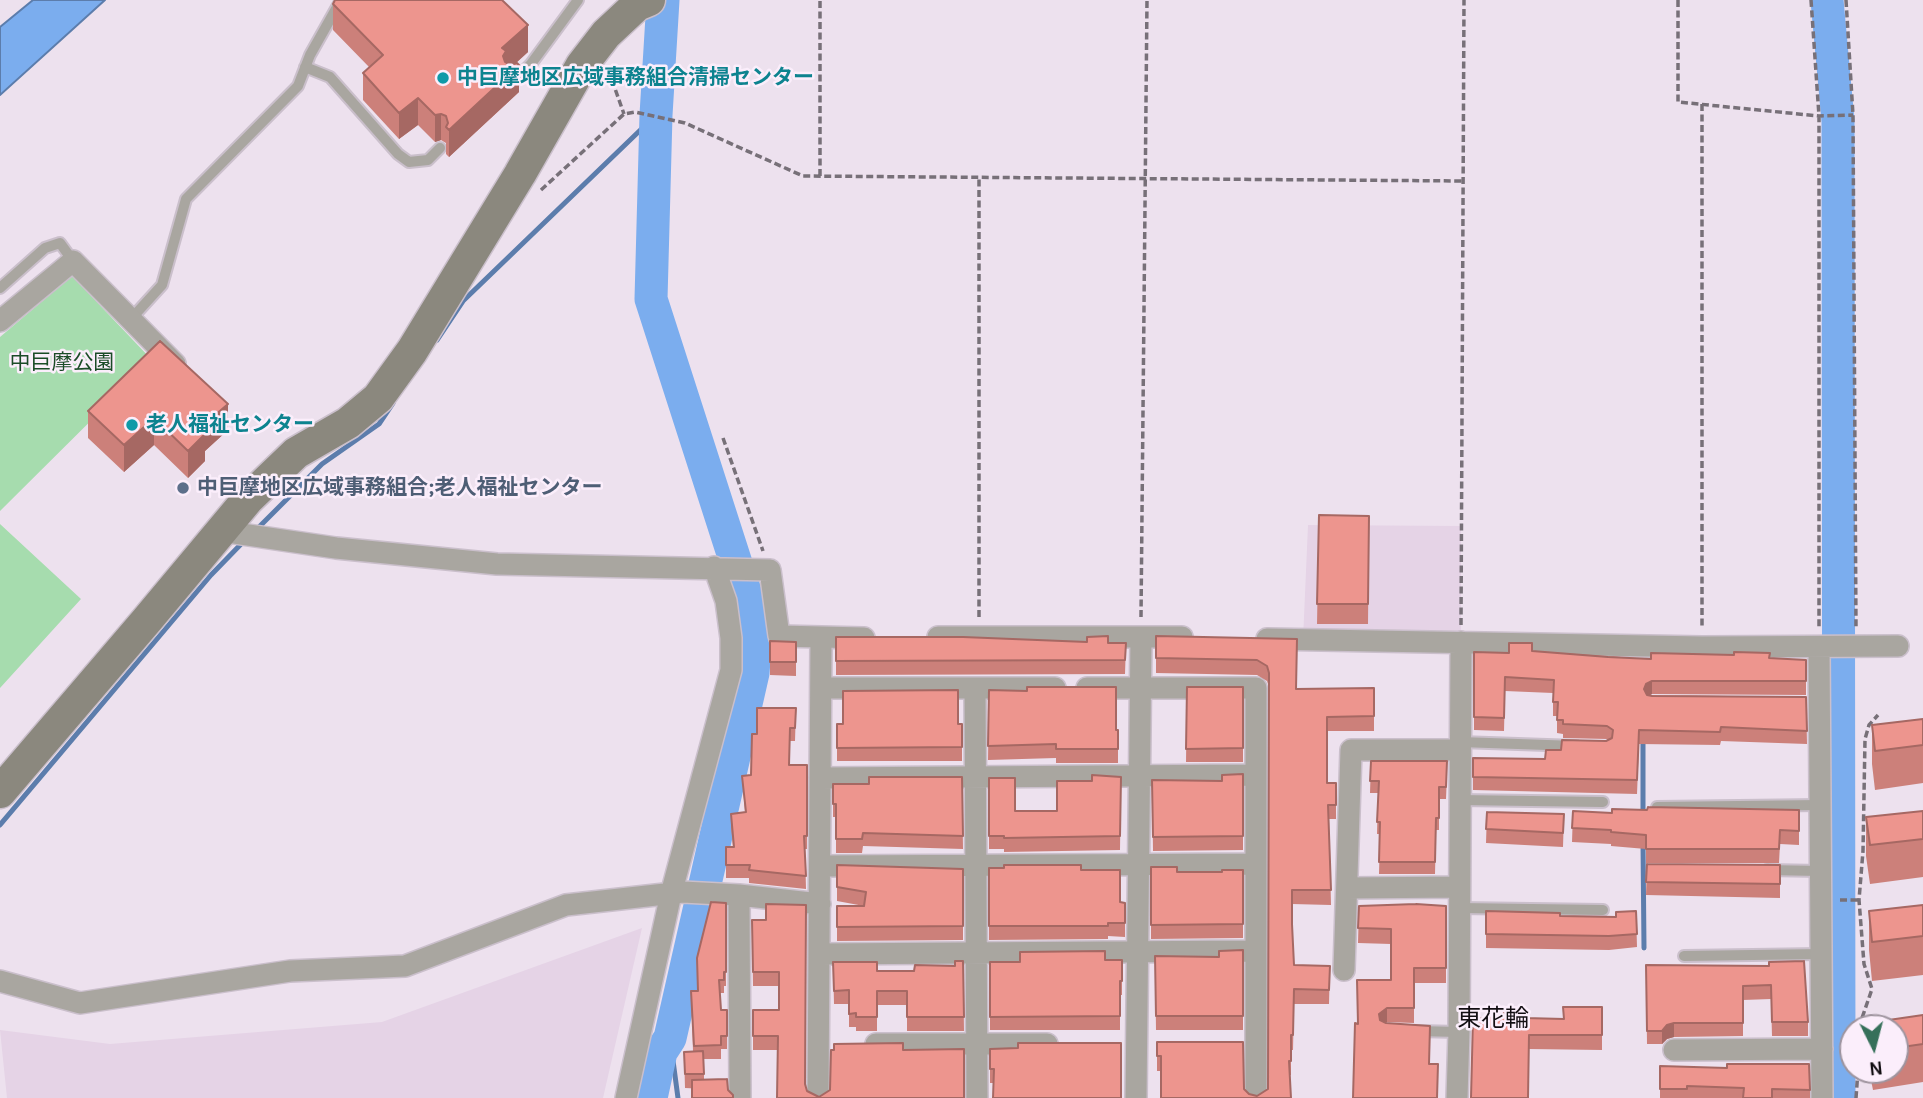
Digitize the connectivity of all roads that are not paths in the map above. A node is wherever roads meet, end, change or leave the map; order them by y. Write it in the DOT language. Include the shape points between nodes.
graph roads {
  1 [pos="341,0"];
  2 [pos="578,0"];
  3 [pos="646,1"];
  4 [pos="306,67"];
  5 [pos="511,84"];
  6 [pos="440,148"];
  7 [pos="73,261"];
  8 [pos="0,288"];
  9 [pos="131,320"];
  10 [pos="0,321"];
  11 [pos="178,367"];
  12 [pos="221,531"];
  13 [pos="720,568"];
  14 [pos="1141,636"];
  15 [pos="913,637"];
  16 [pos="821,638"];
  17 [pos="887,638"];
  18 [pos="1209,638"];
  19 [pos="1249,639"];
  20 [pos="1461,642"];
  21 [pos="1898,646"];
  22 [pos="1823,647"];
  23 [pos="821,688"];
  24 [pos="975,688"];
  25 [pos="1140,688"];
  26 [pos="1460,746"];
  27 [pos="1592,747"];
  28 [pos="1138,775"];
  29 [pos="1257,775"];
  30 [pos="975,776"];
  31 [pos="820,778"];
  32 [pos="0,792"];
  33 [pos="1460,800"];
  34 [pos="1603,802"];
  35 [pos="1820,805"];
  36 [pos="1657,807"];
  37 [pos="1137,864"];
  38 [pos="1256,864"];
  39 [pos="820,866"];
  40 [pos="976,866"];
  41 [pos="1755,870"];
  42 [pos="1820,871"];
  43 [pos="1347,888"];
  44 [pos="677,893"];
  45 [pos="739,895"];
  46 [pos="1459,897"];
  47 [pos="820,904"];
  48 [pos="1603,910"];
  49 [pos="1256,951"];
  50 [pos="1137,952"];
  51 [pos="976,953"];
  52 [pos="820,954"];
  53 [pos="1821,954"];
  54 [pos="1684,956"];
  55 [pos="1344,970"];
  56 [pos="0,981"];
  57 [pos="1399,1030"];
  58 [pos="1459,1032"];
  59 [pos="1129,1043"];
  60 [pos="1163,1043"];
  61 [pos="1229,1043"];
  62 [pos="1256,1043"];
  63 [pos="859,1044"];
  64 [pos="977,1044"];
  65 [pos="1069,1044"];
  66 [pos="1822,1049"];
  67 [pos="1674,1051"];
  68 [pos="626,1098"];
  69 [pos="740,1098"];
  70 [pos="818,1098"];
  71 [pos="977,1098"];
  72 [pos="1136,1098"];
  73 [pos="1256,1098"];
  74 [pos="1457,1098"];
  75 [pos="1822,1098"];
  1 -- 4 [label="lane"];
  2 -- 5 [label="lane"];
  3 -- 12 [label="street" via="606,33 582,65 433,317 378,398 348,424 296,453"];
  4 -- 6 [label="lane" via="330,77 409,162 428,160"];
  4 -- 9 [label="lane" via="298,86 186,199 162,285"];
  7 -- 8 [label="lane" via="60,243 45,248"];
  7 -- 9 [label="street"];
  7 -- 10 [label="street"];
  9 -- 11 [label="street"];
  12 -- 13 [label="street" via="497,564"];
  12 -- 32 [label="street"];
  13 -- 16 [label="street" via="770,570 779,636"];
  13 -- 44 [label="street" via="731,670"];
  14 -- 15 [label="street"];
  14 -- 18 [label="street"];
  14 -- 25 [label="street"];
  16 -- 17 [label="street"];
  16 -- 23 [label="street"];
  19 -- 20 [label="street"];
  20 -- 22 [label="street"];
  20 -- 26 [label="street"];
  21 -- 22 [label="street"];
  22 -- 35 [label="street" via="1812,703"];
  23 -- 24 [label="street"];
  23 -- 31 [label="street"];
  24 -- 25 [label="street"];
  24 -- 30 [label="street"];
  25 -- 28 [label="street"];
  25 -- 29 [label="street" via="1256,688"];
  26 -- 27 [label="lane"];
  26 -- 33 [label="street"];
  26 -- 43 [label="street" via="1351,750"];
  28 -- 29 [label="street"];
  28 -- 30 [label="street"];
  28 -- 37 [label="street"];
  29 -- 38 [label="street"];
  30 -- 31 [label="street"];
  30 -- 40 [label="street"];
  31 -- 39 [label="street"];
  33 -- 34 [label="lane"];
  33 -- 46 [label="street"];
  35 -- 36 [label="lane"];
  35 -- 42 [label="street"];
  37 -- 38 [label="street"];
  37 -- 40 [label="street"];
  37 -- 50 [label="street"];
  38 -- 49 [label="street"];
  39 -- 40 [label="street"];
  39 -- 47 [label="street"];
  40 -- 51 [label="street"];
  41 -- 42 [label="lane"];
  42 -- 53 [label="street"];
  43 -- 46 [label="street"];
  43 -- 55 [label="street"];
  44 -- 45 [label="street"];
  44 -- 56 [label="street" via="566,905 405,966 290,971 80,1003"];
  44 -- 68 [label="street"];
  45 -- 47 [label="street"];
  45 -- 69 [label="street"];
  46 -- 48 [label="lane"];
  46 -- 58 [label="street"];
  47 -- 52 [label="street"];
  49 -- 50 [label="street"];
  49 -- 62 [label="street"];
  50 -- 51 [label="street"];
  50 -- 59 [label="street"];
  51 -- 52 [label="street"];
  51 -- 64 [label="street"];
  52 -- 70 [label="street" via="827,1044"];
  53 -- 54 [label="lane"];
  53 -- 66 [label="street"];
  57 -- 58 [label="lane"];
  58 -- 74 [label="street"];
  59 -- 60 [label="street"];
  59 -- 72 [label="street"];
  61 -- 62 [label="street"];
  62 -- 73 [label="street"];
  63 -- 64 [label="street"];
  64 -- 65 [label="street"];
  64 -- 71 [label="street"];
  66 -- 67 [label="street"];
  66 -- 75 [label="street"];
}
